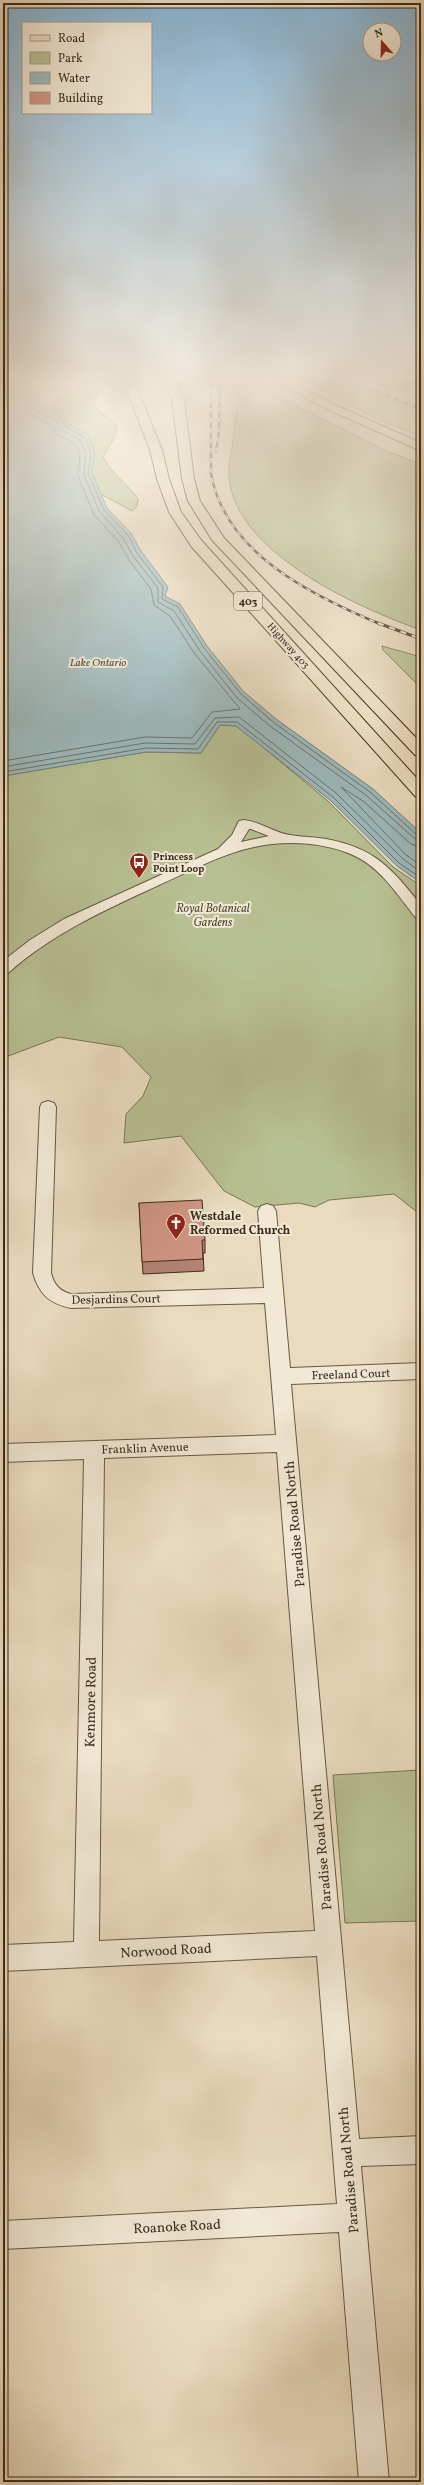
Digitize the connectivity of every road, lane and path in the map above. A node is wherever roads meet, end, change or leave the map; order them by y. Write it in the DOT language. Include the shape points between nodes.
graph roads {
  1 [pos="168,494"];
  2 [pos="192,494"];
  3 [pos="421,752"];
  4 [pos="421,792"];
  5 [pos="286,838"];
  6 [pos="223,851"];
  7 [pos="421,915"];
  8 [pos="3,969"];
  9 [pos="48,1108"];
  10 [pos="267,1211"];
  11 [pos="274,1295"];
  12 [pos="421,1371"];
  13 [pos="281,1376"];
  14 [pos="287,1443"];
  15 [pos="94,1450"];
  16 [pos="3,1453"];
  17 [pos="329,1943"];
  18 [pos="86,1954"];
  19 [pos="3,1958"];
  20 [pos="421,2150"];
  21 [pos="346,2153"];
  22 [pos="352,2217"];
  23 [pos="3,2235"];
  24 [pos="374,2482"];
  1 -- 4 [label="main road, Highway 403 / 403" via="175,512 196,543"];
  2 -- 3 [label="main road, Highway 403 / 403" via="219,540"];
  5 -- 6 [label="street" via="261,840"];
  5 -- 6 [label="street" via="254,825 244,824 238,837"];
  5 -- 7 [label="street" via="346,847 369,859 397,884"];
  6 -- 8 [label="street" via="66,922 30,946"];
  9 -- 11 [label="street, Desjardins Court" via="42,1273 51,1294 71,1301"];
  10 -- 11 [label="street, Paradise Road North"];
  11 -- 13 [label="street, Paradise Road North"];
  12 -- 13 [label="street, Freeland Court"];
  13 -- 14 [label="street, Paradise Road North"];
  14 -- 15 [label="street, Franklin Avenue"];
  14 -- 17 [label="street, Paradise Road North"];
  15 -- 16 [label="street, Franklin Avenue"];
  15 -- 18 [label="street, Kenmore Road"];
  17 -- 18 [label="street, Norwood Road"];
  17 -- 21 [label="street, Paradise Road North"];
  18 -- 19 [label="street, Norwood Road"];
  20 -- 21 [label="street"];
  21 -- 22 [label="street, Paradise Road North"];
  22 -- 23 [label="street, Roanoke Road"];
  22 -- 24 [label="street, Paradise Road North"];
}
